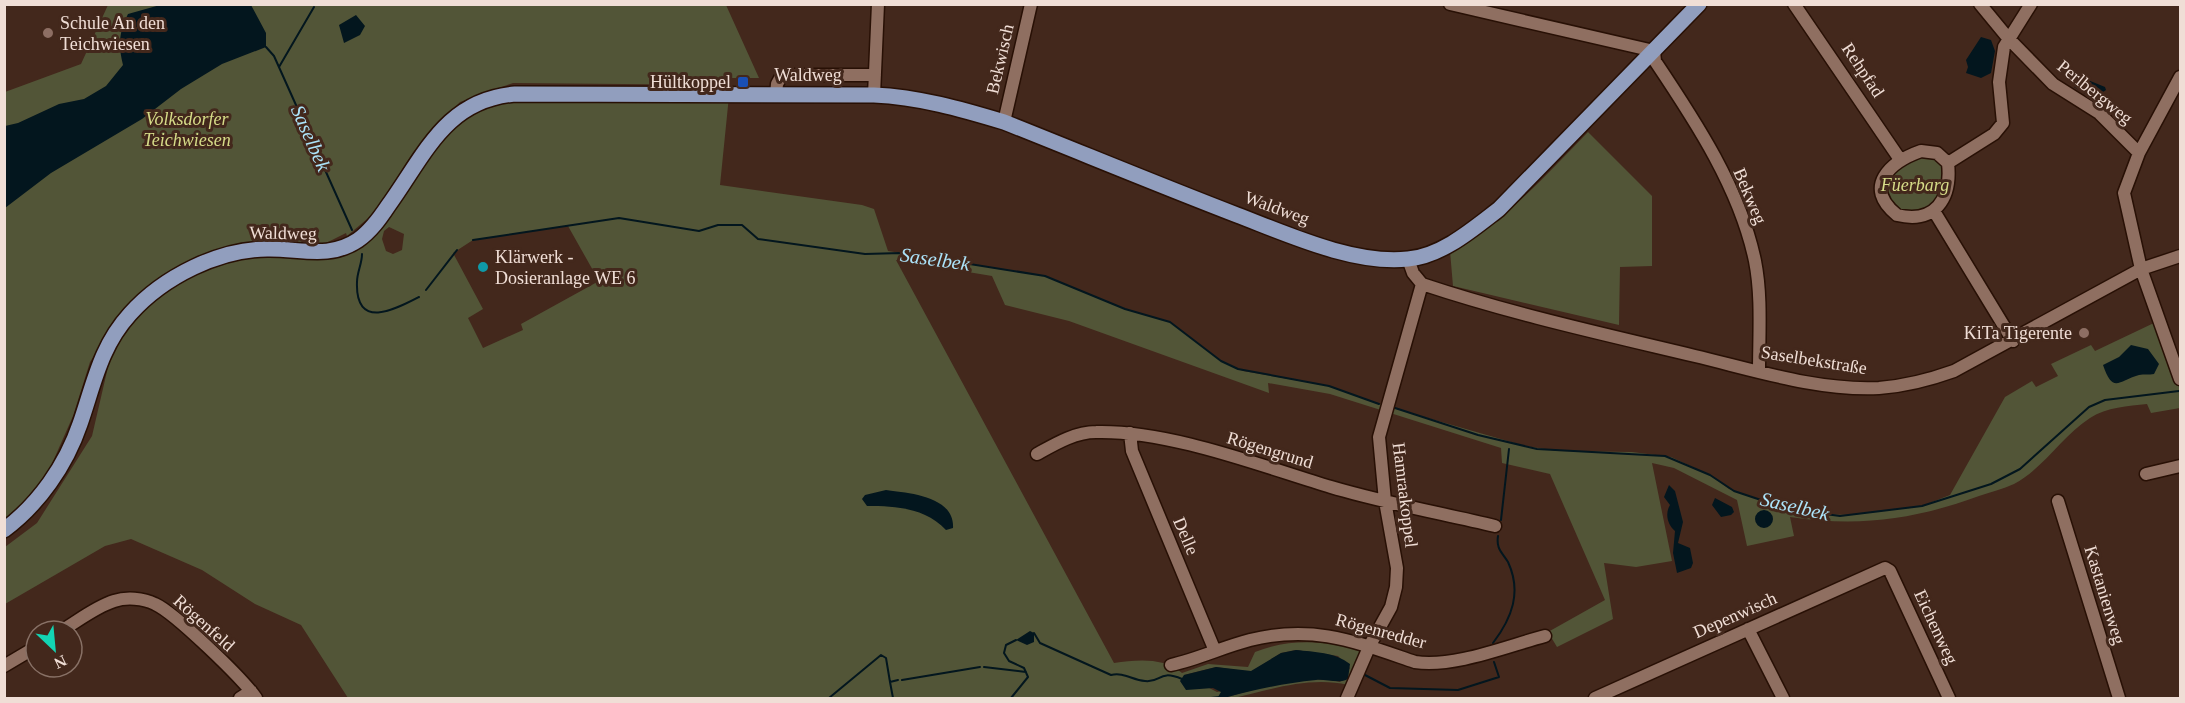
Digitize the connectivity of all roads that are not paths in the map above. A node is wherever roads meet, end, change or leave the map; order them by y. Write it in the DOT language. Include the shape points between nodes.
graph roads {
  1 [pos="878,4"];
  2 [pos="1031,4"];
  3 [pos="1450,4"];
  4 [pos="1700,4"];
  5 [pos="1794,4"];
  6 [pos="1980,4"];
  7 [pos="2031,4"];
  8 [pos="2008,38"];
  9 [pos="1654,51"];
  10 [pos="875,75"];
  11 [pos="2181,77"];
  12 [pos="776,95"];
  13 [pos="874,95"];
  14 [pos="1004,122"];
  15 [pos="2139,153"];
  16 [pos="1899,158"];
  17 [pos="1948,163"];
  18 [pos="1934,211"];
  19 [pos="2181,256"];
  20 [pos="1408,259"];
  21 [pos="2141,268"];
  22 [pos="1422,284"];
  23 [pos="2013,341"];
  24 [pos="1759,371"];
  25 [pos="2181,379"];
  26 [pos="1130,433"];
  27 [pos="1037,454"];
  28 [pos="2181,466"];
  29 [pos="2146,474"];
  30 [pos="1385,501"];
  31 [pos="2058,501"];
  32 [pos="1495,526"];
  33 [pos="4,530"];
  34 [pos="1890,571"];
  35 [pos="82,619"];
  36 [pos="1748,629"];
  37 [pos="1545,636"];
  38 [pos="1370,645"];
  39 [pos="1215,651"];
  40 [pos="24,654"];
  41 [pos="1171,664"];
  42 [pos="4,666"];
  43 [pos="253,695"];
  44 [pos="240,699"];
  45 [pos="1347,699"];
  46 [pos="1595,699"];
  47 [pos="1783,699"];
  48 [pos="1949,699"];
  49 [pos="2119,699"];
  1 -- 10 [label="street"];
  2 -- 14 [label="street, Bekwisch"];
  3 -- 9 [label="street"];
  4 -- 9 [label="main road, Waldweg"];
  5 -- 16 [label="street, Rehpfad"];
  6 -- 8 [label="street, Perlbergweg"];
  7 -- 8 [label="street"];
  8 -- 15 [label="street, Perlbergweg" via="2053,84 2099,113"];
  8 -- 17 [label="street" via="1999,82 2003,123 1994,134"];
  9 -- 20 [label="main road, Waldweg" via="1499,209 1459,238"];
  9 -- 24 [label="street, Bekweg" via="1655,61 1698,128 1744,220 1758,292"];
  10 -- 12 [label="street" via="782,75"];
  10 -- 13 [label="street"];
  11 -- 15 [label="street"];
  12 -- 13 [label="main road, Waldweg"];
  12 -- 33 [label="main road, Waldweg" via="515,94 490,97 468,106 435,138 379,220 358,240 326,253 262,249 228,254 178,277 141,303 103,353 79,427 58,469 29,508"];
  13 -- 14 [label="main road, Waldweg" via="920,99"];
  14 -- 20 [label="main road, Waldweg" via="1297,238 1365,257"];
  15 -- 21 [label="street" via="2124,193"];
  16 -- 17 [label="street" via="1921,150 1937,153"];
  16 -- 18 [label="street" via="1884,173 1883,201 1897,215 1907,218"];
  17 -- 18 [label="street" via="1948,189"];
  18 -- 23 [label="street"];
  19 -- 21 [label="street, Saselbekstraße"];
  20 -- 22 [label="street"];
  21 -- 23 [label="street, Saselbekstraße"];
  21 -- 25 [label="street"];
  22 -- 24 [label="street, Saselbekstraße" via="1528,317"];
  22 -- 30 [label="street, Hamraakoppel" via="1379,437"];
  23 -- 24 [label="street, Saselbekstraße" via="1922,383 1841,387"];
  26 -- 27 [label="street, Rögengrund" via="1094,432 1063,440"];
  26 -- 30 [label="street, Rögengrund" via="1210,450"];
  26 -- 39 [label="street, Delle" via="1132,451"];
  28 -- 29 [label="street"];
  30 -- 32 [label="street, Rögengrund"];
  30 -- 38 [label="street, Hamraakoppel" via="1397,568 1396,587 1391,606"];
  31 -- 49 [label="street, Kastanienweg"];
  34 -- 36 [label="street, Depenwisch" via="1885,568"];
  34 -- 48 [label="street, Eichenweg"];
  35 -- 43 [label="street, Rögenfeld" via="114,601 150,602 169,613"];
  36 -- 46 [label="street, Depenwisch"];
  36 -- 47 [label="street"];
  37 -- 38 [label="street, Rögenredder" via="1437,663 1415,662"];
  38 -- 39 [label="street, Rögenredder" via="1310,634 1253,639"];
  38 -- 45 [label="street, Hamraakoppel"];
  39 -- 41 [label="street, Rögenredder"];
  40 -- 42 [label="street"];
  43 -- 44 [label="street, Rögenfeld"];
}
